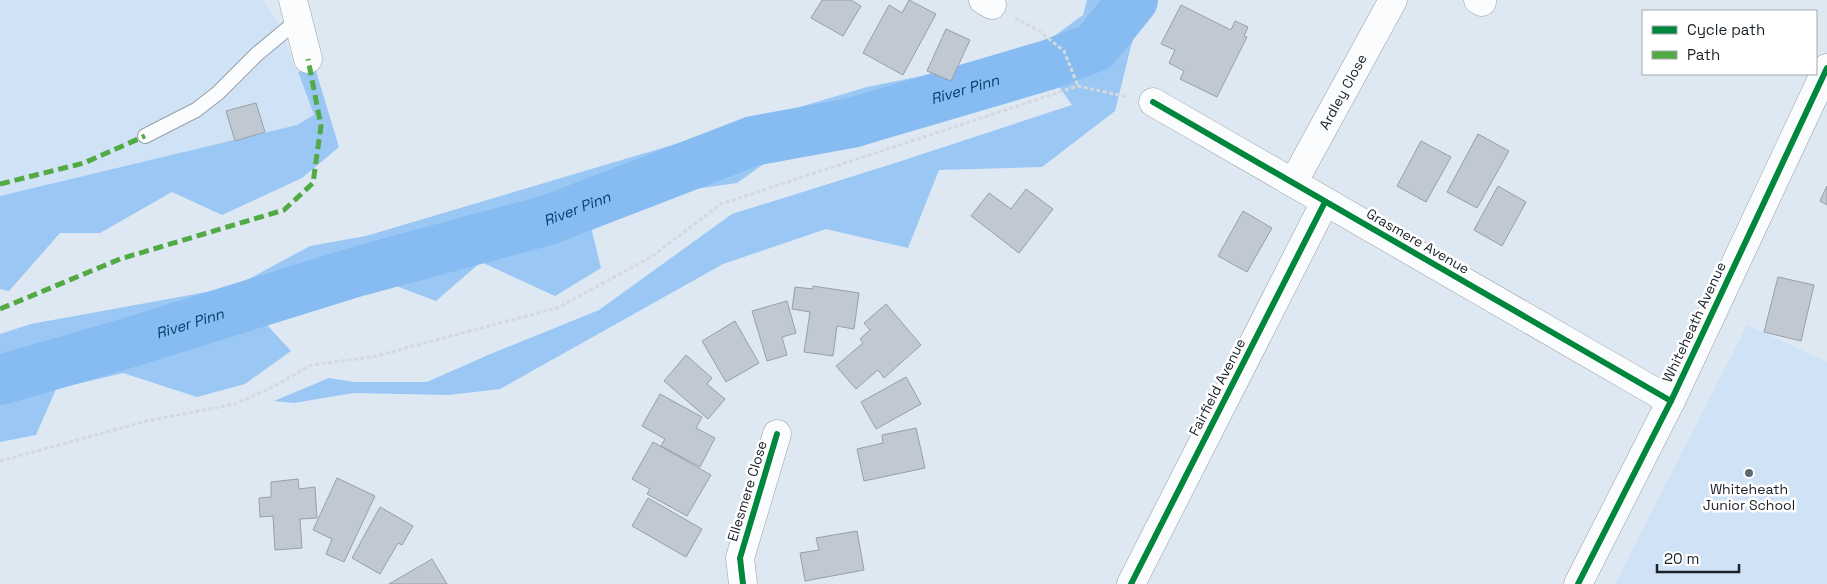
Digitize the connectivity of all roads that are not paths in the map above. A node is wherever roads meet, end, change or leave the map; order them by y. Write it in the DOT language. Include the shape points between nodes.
graph roads {
  1 [pos="1393,0"];
  2 [pos="296,10"];
  3 [pos="308,59"];
  4 [pos="1827,68"];
  5 [pos="1153,102"];
  6 [pos="145,136"];
  7 [pos="1294,183"];
  8 [pos="1325,202"];
  9 [pos="1670,402"];
  10 [pos="777,434"];
  11 [pos="743,584"];
  12 [pos="1131,584"];
  13 [pos="1578,584"];
  1 -- 7 [label="street, Ardley Close"];
  2 -- 3 [label="street"];
  2 -- 6 [label="lane" via="218,93 196,110"];
  4 -- 9 [label="street, Whiteheath Avenue"];
  5 -- 7 [label="street, Grasmere Avenue"];
  7 -- 8 [label="street, Grasmere Avenue"];
  8 -- 9 [label="street, Grasmere Avenue"];
  8 -- 12 [label="street, Fairfield Avenue"];
  9 -- 13 [label="street, Whiteheath Avenue"];
  10 -- 11 [label="street, Ellesmere Close" via="740,558"];
}
